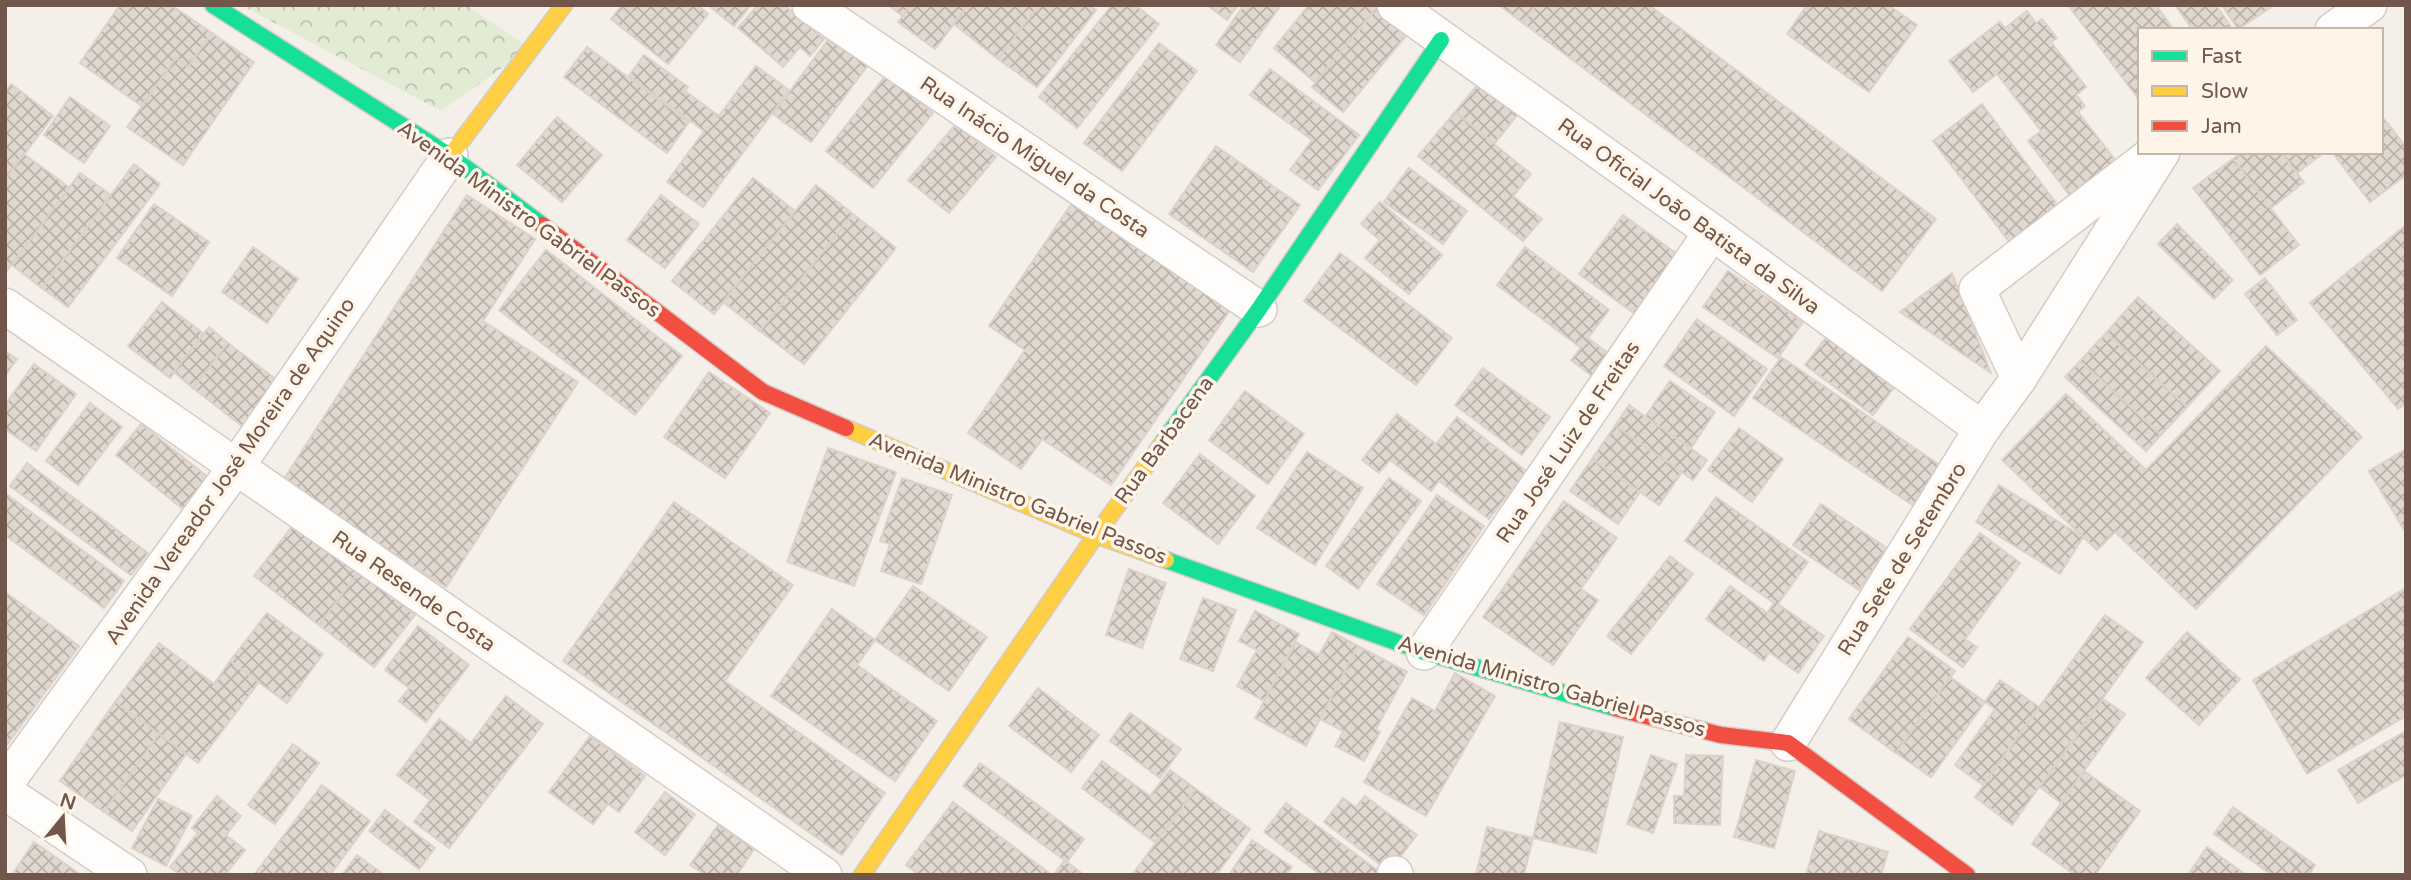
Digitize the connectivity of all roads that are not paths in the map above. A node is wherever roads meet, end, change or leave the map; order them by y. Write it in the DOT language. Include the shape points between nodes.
graph roads {
  1 [pos="213,5"];
  2 [pos="564,5"];
  3 [pos="810,5"];
  4 [pos="1395,5"];
  5 [pos="2369,5"];
  6 [pos="2336,28"];
  7 [pos="1441,40"];
  8 [pos="2152,154"];
  9 [pos="2161,154"];
  10 [pos="450,156"];
  11 [pos="1712,232"];
  12 [pos="5,306"];
  13 [pos="1259,309"];
  14 [pos="2019,378"];
  15 [pos="1982,429"];
  16 [pos="236,467"];
  17 [pos="1096,535"];
  18 [pos="1424,652"];
  19 [pos="1788,743"];
  20 [pos="5,784"];
  21 [pos="5,792"];
  22 [pos="129,875"];
  23 [pos="824,875"];
  24 [pos="862,875"];
  25 [pos="1968,875"];
  1 -- 10 [label="main road, Avenida Ministro Gabriel Passos"];
  2 -- 10 [label="main road"];
  3 -- 13 [label="street, Rua Inácio Miguel da Costa"];
  4 -- 7 [label="street, Rua Oficial João Batista da Silva"];
  5 -- 6 [label="street"];
  7 -- 11 [label="street, Rua Oficial João Batista da Silva"];
  7 -- 13 [label="main road, Rua Barbacena"];
  8 -- 14 [label="street" via="1977,289"];
  9 -- 14 [label="street, Rua Sete de Setembro"];
  10 -- 16 [label="street, Avenida Vereador José Moreira de Aquino"];
  10 -- 17 [label="main road, Avenida Ministro Gabriel Passos" via="763,392"];
  11 -- 15 [label="street, Rua Oficial João Batista da Silva"];
  11 -- 18 [label="street, Rua José Luiz de Freitas"];
  12 -- 16 [label="street, Rua Resende Costa"];
  13 -- 17 [label="main road, Rua Barbacena"];
  14 -- 15 [label="street, Rua Sete de Setembro"];
  15 -- 19 [label="street, Rua Sete de Setembro"];
  16 -- 20 [label="street, Avenida Vereador José Moreira de Aquino"];
  16 -- 23 [label="street, Rua Resende Costa"];
  17 -- 18 [label="main road, Avenida Ministro Gabriel Passos"];
  17 -- 24 [label="main road, Rua Barbacena"];
  18 -- 19 [label="main road, Avenida Ministro Gabriel Passos" via="1651,719 1721,735"];
  19 -- 25 [label="main road, Avenida Ministro Gabriel Passos"];
  21 -- 22 [label="street"];
}
